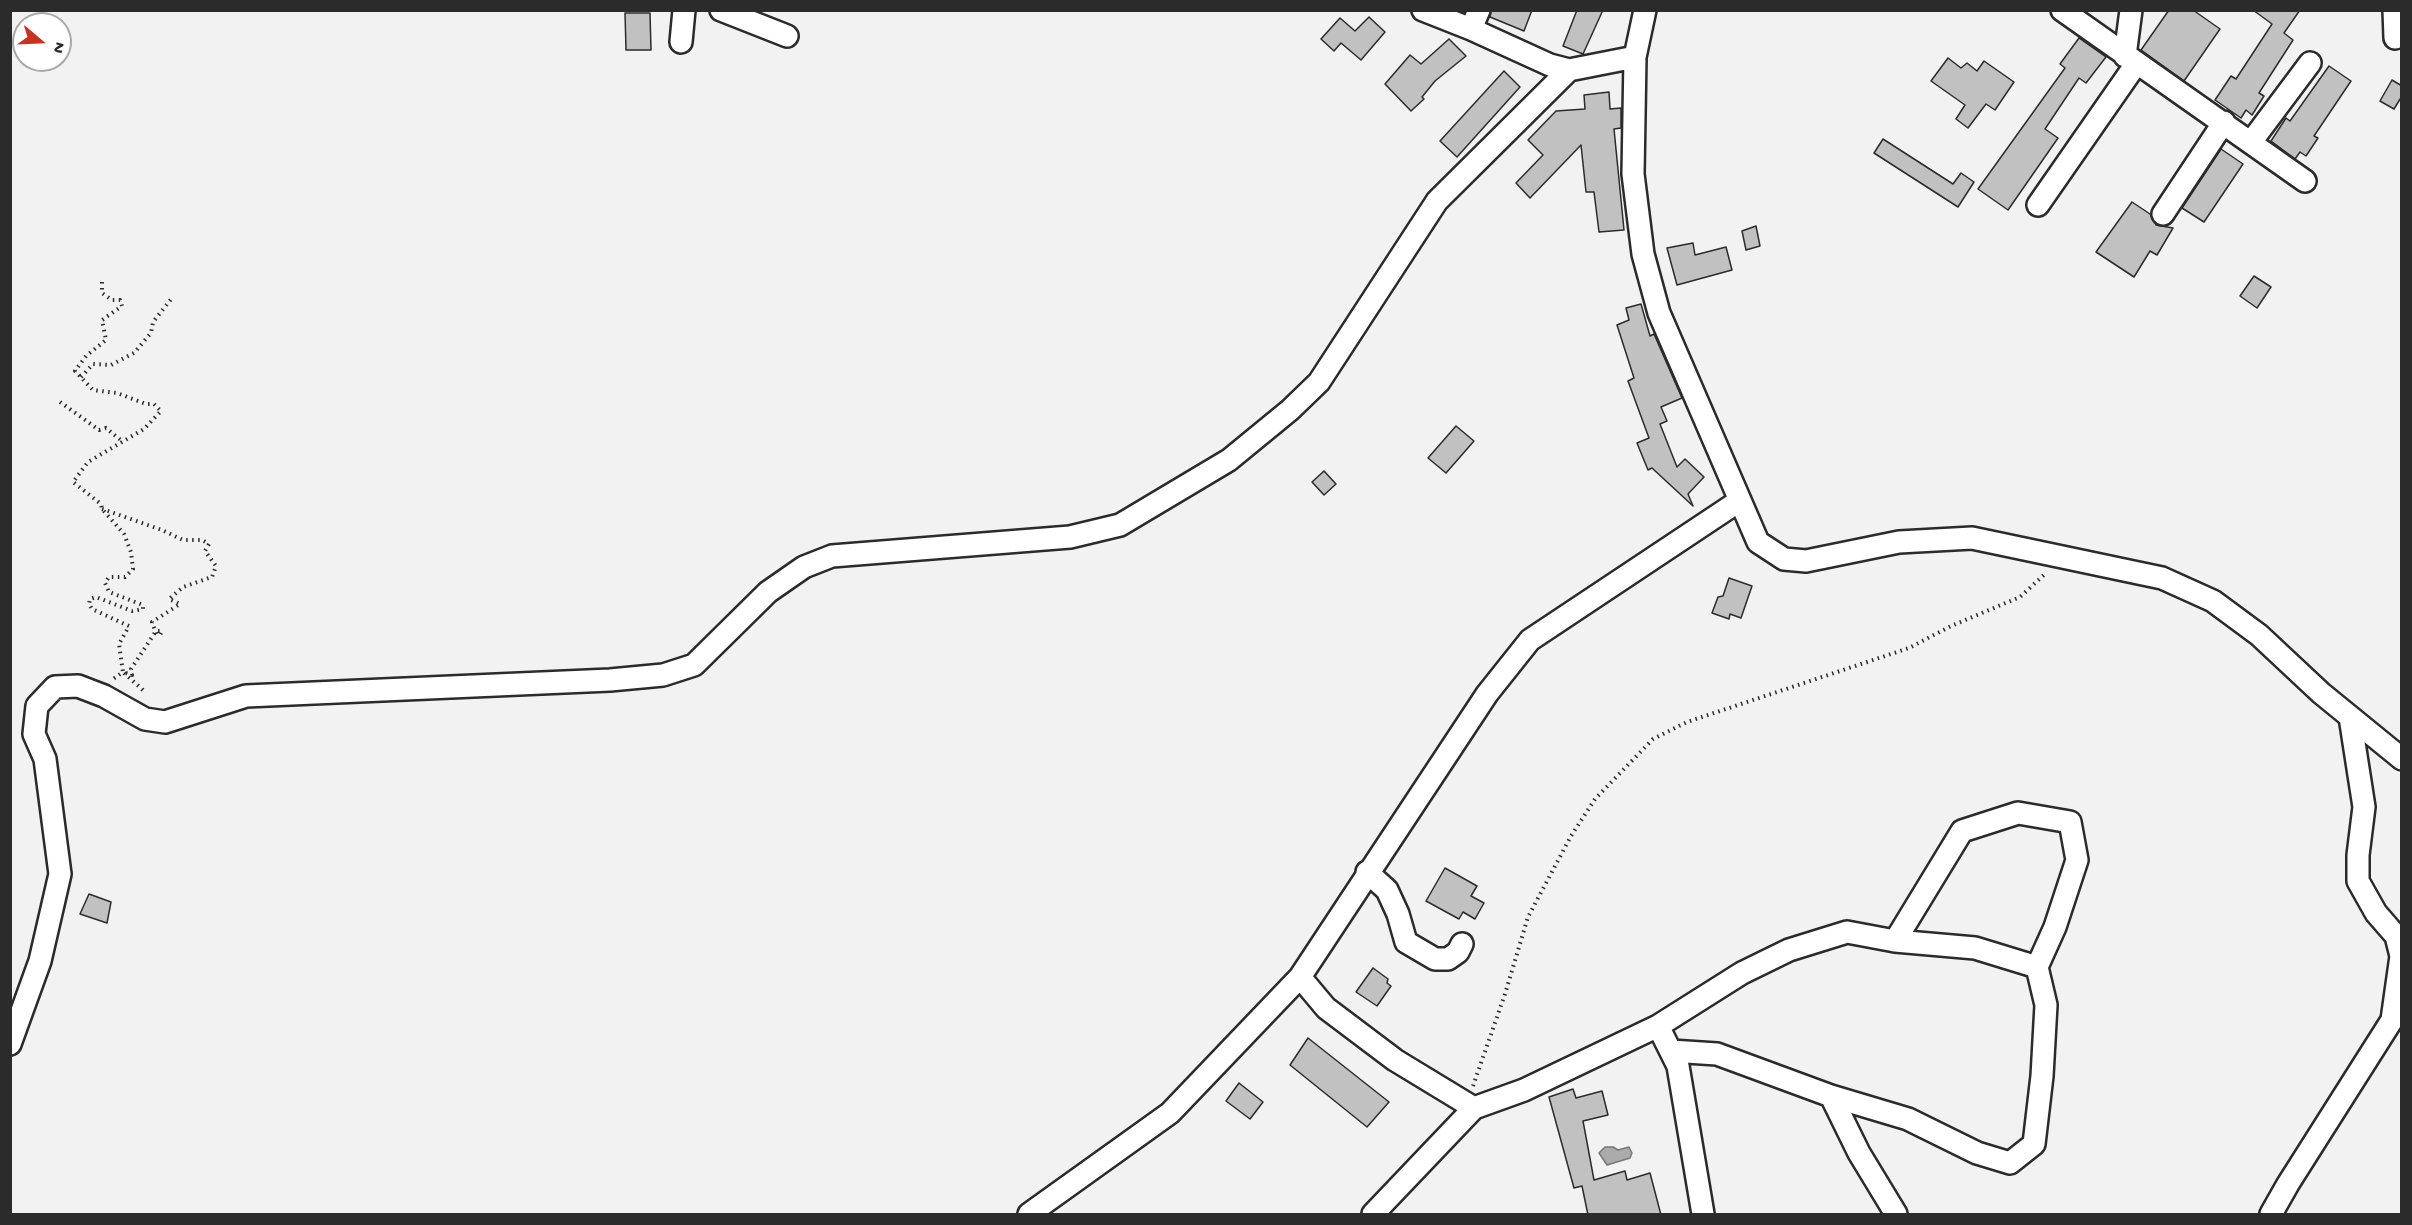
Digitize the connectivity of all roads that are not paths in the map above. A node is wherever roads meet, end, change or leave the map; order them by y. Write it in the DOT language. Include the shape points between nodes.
graph roads {
  1 [pos="684,10"];
  2 [pos="721,10"];
  3 [pos="1423,10"];
  4 [pos="1645,10"];
  5 [pos="2062,10"];
  6 [pos="2131,10"];
  7 [pos="2394,10"];
  8 [pos="1475,20"];
  9 [pos="787,36"];
  10 [pos="2395,38"];
  11 [pos="681,42"];
  12 [pos="1635,57"];
  13 [pos="2131,60"];
  14 [pos="2310,63"];
  15 [pos="1569,70"];
  16 [pos="2224,122"];
  17 [pos="2251,142"];
  18 [pos="2305,182"];
  19 [pos="2038,205"];
  20 [pos="2163,214"];
  21 [pos="1739,501"];
  22 [pos="2350,717"];
  23 [pos="2402,759"];
  24 [pos="1367,872"];
  25 [pos="1895,941"];
  26 [pos="1462,944"];
  27 [pos="2037,967"];
  28 [pos="1299,976"];
  29 [pos="1658,1026"];
  30 [pos="10,1044"];
  31 [pos="1671,1051"];
  32 [pos="1831,1096"];
  33 [pos="1470,1106"];
  34 [pos="1029,1215"];
  35 [pos="1373,1215"];
  36 [pos="1703,1215"];
  37 [pos="1896,1215"];
  38 [pos="2271,1215"];
  1 -- 11 [label="street"];
  2 -- 9 [label="street"];
  3 -- 8 [label="street"];
  4 -- 12 [label="street"];
  5 -- 13 [label="street"];
  6 -- 13 [label="street"];
  7 -- 10 [label="street"];
  8 -- 15 [label="street" via="1550,65"];
  12 -- 15 [label="street"];
  12 -- 21 [label="street" via="1632,174 1643,254 1659,314"];
  13 -- 16 [label="street"];
  13 -- 19 [label="street"];
  14 -- 17 [label="street"];
  15 -- 30 [label="street" via="1437,201 1319,382 1229,460 1120,525 1070,537 832,556 804,567 768,592 694,665 663,675 246,696 165,723 145,719 78,686 55,687 36,706 34,734 45,759 60,874 40,961"];
  16 -- 17 [label="street"];
  16 -- 20 [label="street"];
  17 -- 18 [label="street"];
  21 -- 22 [label="street" via="1758,542 1784,559 1806,561 1899,542 1972,538 2162,578 2213,601 2259,635"];
  21 -- 24 [label="street" via="1530,640 1487,694"];
  22 -- 23 [label="street"];
  22 -- 38 [label="street" via="2364,807 2358,881 2376,913 2396,936 2401,956 2392,1020"];
  24 -- 26 [label="street" via="1388,890 1406,942 1436,959 1448,959"];
  24 -- 28 [label="street"];
  25 -- 27 [label="street" via="1976,948"];
  25 -- 27 [label="street" via="1962,831 2018,813 2070,822 2078,860"];
  25 -- 29 [label="street" via="1847,932 1789,950 1742,973"];
  27 -- 32 [label="street" via="2046,1005 2034,1144 2010,1163 1977,1153 1908,1119"];
  28 -- 33 [label="street" via="1326,1008 1352,1028"];
  28 -- 34 [label="street" via="1170,1113"];
  29 -- 31 [label="street"];
  29 -- 33 [label="street" via="1524,1090"];
  31 -- 32 [label="street" via="1717,1054"];
  31 -- 36 [label="street" via="1678,1066"];
  32 -- 37 [label="street"];
  33 -- 35 [label="street"];
}
